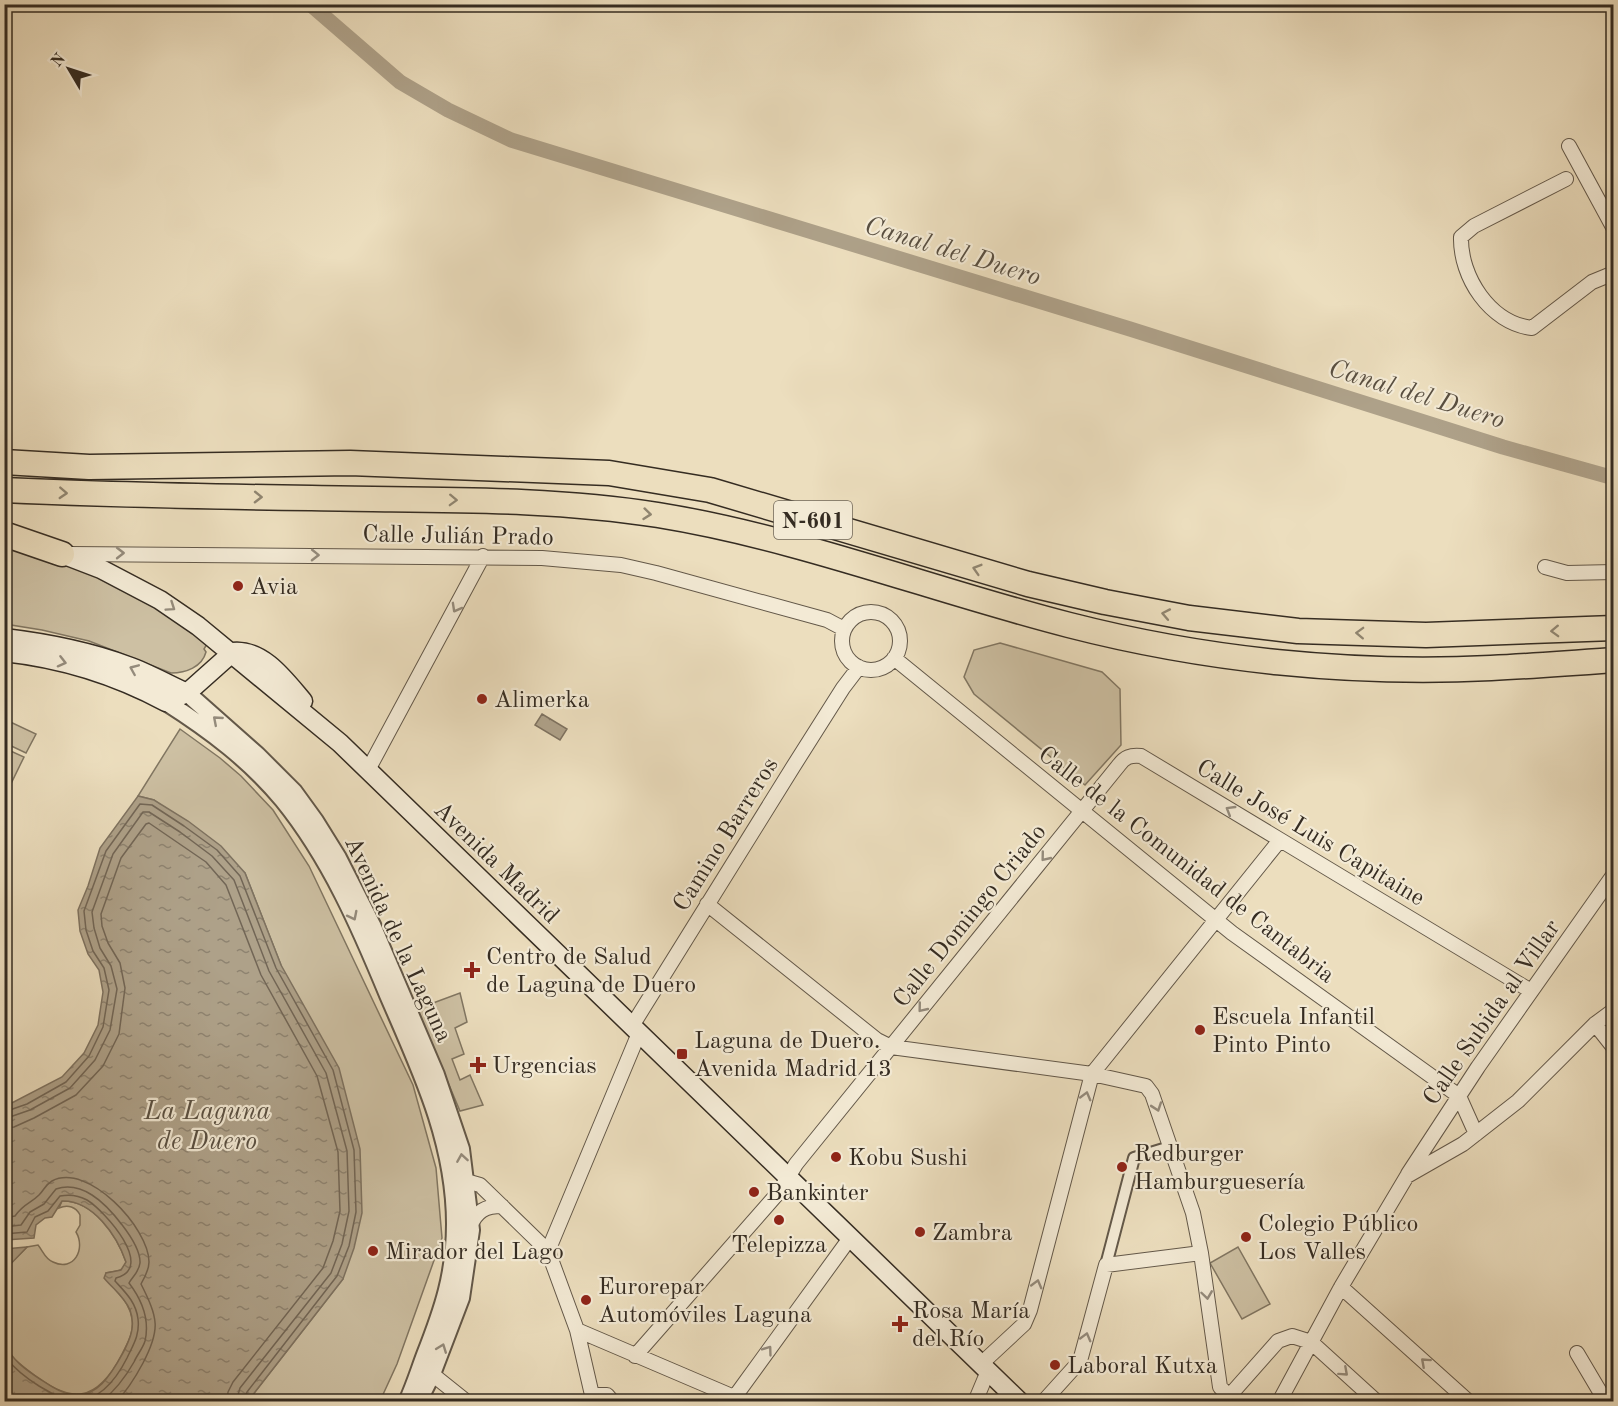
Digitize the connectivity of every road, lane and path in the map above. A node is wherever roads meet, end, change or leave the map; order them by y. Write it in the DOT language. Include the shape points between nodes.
graph roads {
  1 [pos="1569,146"];
  2 [pos="1566,179"];
  3 [pos="1614,229"];
  4 [pos="1614,273"];
  5 [pos="4,462"];
  6 [pos="4,490"];
  7 [pos="4,534"];
  8 [pos="62,554"];
  9 [pos="483,556"];
  10 [pos="1545,567"];
  11 [pos="1614,572"];
  12 [pos="1614,628"];
  13 [pos="844,630"];
  14 [pos="4,638"];
  15 [pos="4,652"];
  16 [pos="232,652"];
  17 [pos="894,658"];
  18 [pos="1614,660"];
  19 [pos="859,667"];
  20 [pos="187,693"];
  21 [pos="166,702"];
  22 [pos="368,770"];
  23 [pos="1081,811"];
  24 [pos="1280,840"];
  25 [pos="1614,874"];
  26 [pos="708,904"];
  27 [pos="1215,920"];
  28 [pos="1531,991"];
  29 [pos="1614,1010"];
  30 [pos="1596,1024"];
  31 [pos="636,1030"];
  32 [pos="891,1047"];
  33 [pos="1614,1048"];
  34 [pos="1092,1074"];
  35 [pos="1459,1096"];
  36 [pos="1476,1134"];
  37 [pos="1170,1147"];
  38 [pos="1407,1176"];
  39 [pos="788,1178"];
  40 [pos="459,1183"];
  41 [pos="502,1206"];
  42 [pos="470,1227"];
  43 [pos="850,1238"];
  44 [pos="548,1251"];
  45 [pos="1201,1253"];
  46 [pos="1106,1265"];
  47 [pos="1341,1287"];
  48 [pos="577,1330"];
  49 [pos="1311,1342"];
  50 [pos="1577,1353"];
  51 [pos="635,1356"];
  52 [pos="985,1368"];
  53 [pos="432,1374"];
  54 [pos="592,1398"];
  55 [pos="1227,1399"];
  56 [pos="736,1400"];
  57 [pos="407,1401"];
  58 [pos="418,1401"];
  59 [pos="467,1401"];
  60 [pos="613,1401"];
  61 [pos="975,1401"];
  62 [pos="1020,1401"];
  63 [pos="1043,1401"];
  64 [pos="1279,1401"];
  65 [pos="1377,1401"];
  66 [pos="1469,1401"];
  67 [pos="1606,1401"];
  1 -- 3 [label="street"];
  2 -- 4 [label="street" via="1474,226 1461,237 1461,250 1473,285 1480,297 1503,317 1532,328 1592,282"];
  12 -- 5 [label="highway, N-601, one-way" via="1426,635 1298,631 1189,618 1028,584 710,490 609,474 350,463 89,467"];
  6 -- 18 [label="highway, N-601, one-way" via="452,500 588,507 657,515 760,535 1070,625 1175,648 1281,662 1386,669 1489,668"];
  7 -- 8 [label="highway"];
  8 -- 9 [label="street, Calle Julián Prado, one-way"];
  8 -- 16 [label="main road, one-way" via="160,600"];
  9 -- 13 [label="street, Calle Julián Prado" via="621,565 790,609 827,620"];
  9 -- 22 [label="street, one-way"];
  10 -- 11 [label="street" via="1567,573"];
  13 -- 17 [label="street" via="856,616 883,614 899,634"];
  13 -- 19 [label="street" via="846,656"];
  20 -- 14 [label="main road, Avenida de la Laguna, one-way" via="129,666 83,652"];
  15 -- 21 [label="main road, Avenida de la Laguna, one-way" via="84,668"];
  16 -- 20 [label="main road"];
  16 -- 22 [label="main road, Avenida Madrid" via="251,653 280,674"];
  17 -- 19 [label="street" via="878,669"];
  17 -- 23 [label="street, Calle de la Comunidad de Cantabria"];
  19 -- 26 [label="street, Camino Barreros"];
  20 -- 21 [label="main road"];
  40 -- 20 [label="street, Avenida de la Laguna, one-way" via="461,1149 436,1075 372,925 338,858 294,792"];
  21 -- 40 [label="street, Avenida de la Laguna, one-way" via="226,743 263,777 322,856 364,938 425,1080"];
  22 -- 31 [label="main road, Avenida Madrid"];
  24 -- 23 [label="street, Calle José Luis Capitaine, one-way" via="1141,756 1124,759"];
  23 -- 27 [label="street, Calle de la Comunidad de Cantabria"];
  23 -- 32 [label="street, Calle Domingo Criado, one-way"];
  24 -- 27 [label="street"];
  24 -- 28 [label="street, Calle José Luis Capitaine"];
  25 -- 28 [label="street, Calle Subida al Villar"];
  26 -- 31 [label="street, Camino Barreros"];
  26 -- 32 [label="street" via="877,1040"];
  27 -- 34 [label="street"];
  27 -- 35 [label="street, Calle de la Comunidad de Cantabria"];
  28 -- 35 [label="street, Calle Subida al Villar"];
  29 -- 30 [label="street"];
  30 -- 33 [label="street"];
  30 -- 36 [label="street" via="1518,1101"];
  31 -- 39 [label="main road, Avenida Madrid"];
  31 -- 44 [label="street, Camino Barreros"];
  32 -- 34 [label="street"];
  32 -- 39 [label="street, Calle Domingo Criado"];
  34 -- 37 [label="street, one-way" via="1146,1086"];
  52 -- 34 [label="street, one-way" via="1024,1324 1030,1310"];
  35 -- 36 [label="street"];
  35 -- 38 [label="street, Calle Subida al Villar"];
  36 -- 38 [label="street"];
  37 -- 45 [label="street" via="1193,1213"];
  37 -- 46 [label="street" via="1134,1158"];
  38 -- 47 [label="street, Calle Subida al Villar"];
  39 -- 43 [label="main road, Avenida Madrid"];
  39 -- 51 [label="street, Calle Domingo Criado"];
  40 -- 41 [label="street" via="480,1185"];
  40 -- 42 [label="street, Avenida de la Laguna"];
  40 -- 57 [label="street, Avenida de la Laguna" via="453,1264 444,1308"];
  41 -- 42 [label="street" via="488,1206 475,1215"];
  41 -- 44 [label="street"];
  53 -- 42 [label="street, Avenida de la Laguna, one-way" via="461,1298"];
  43 -- 52 [label="main road, Avenida Madrid"];
  56 -- 43 [label="street, one-way"];
  44 -- 48 [label="street"];
  45 -- 46 [label="street"];
  45 -- 55 [label="street, one-way" via="1220,1387"];
  63 -- 46 [label="street, one-way" via="1080,1361"];
  47 -- 49 [label="street, Calle Subida al Villar"];
  66 -- 47 [label="street, one-way"];
  48 -- 51 [label="street"];
  48 -- 54 [label="street"];
  49 -- 55 [label="street" via="1292,1336 1278,1341"];
  49 -- 64 [label="street, Calle Subida al Villar"];
  49 -- 65 [label="street, one-way"];
  50 -- 67 [label="street"];
  51 -- 56 [label="street"];
  52 -- 61 [label="street"];
  52 -- 62 [label="main road, Avenida Madrid"];
  53 -- 58 [label="street, Avenida de la Laguna"];
  53 -- 59 [label="street"];
  54 -- 60 [label="street" via="607,1395"];
}
